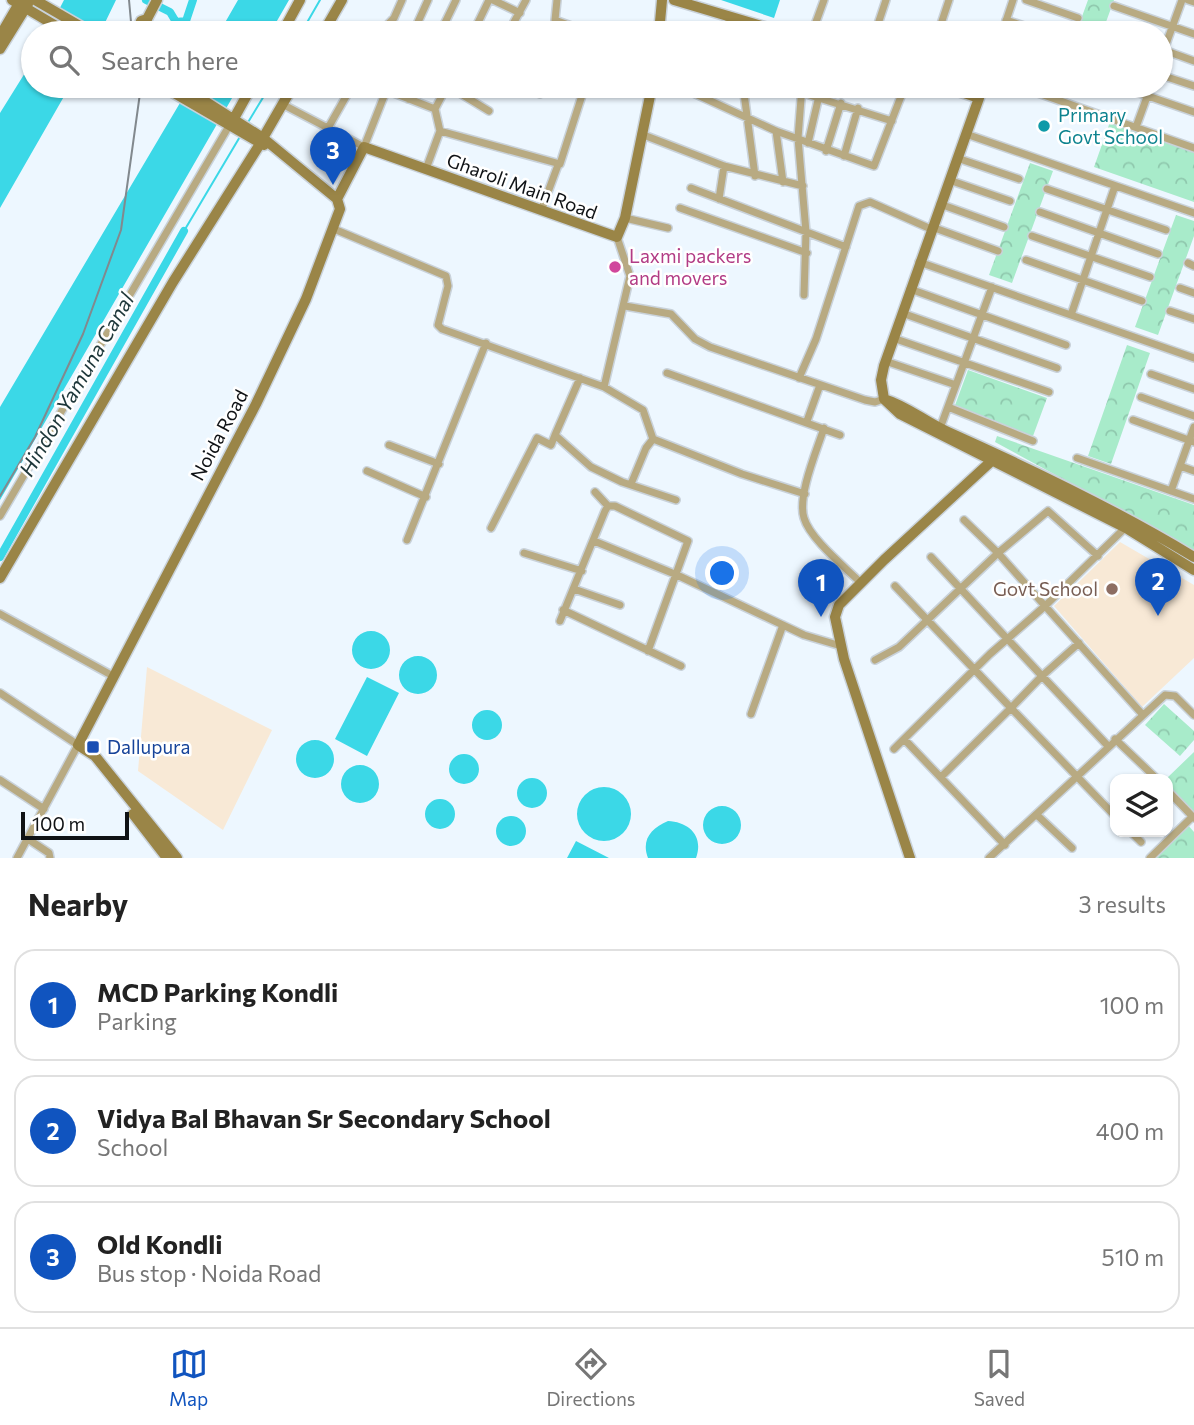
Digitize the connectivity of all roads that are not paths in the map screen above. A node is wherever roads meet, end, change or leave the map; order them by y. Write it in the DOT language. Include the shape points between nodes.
graph roads {
  1 [pos="300,0"];
  2 [pos="342,0"];
  3 [pos="402,0"];
  4 [pos="428,0"];
  5 [pos="456,0"];
  6 [pos="491,0"];
  7 [pos="526,0"];
  8 [pos="557,0"];
  9 [pos="663,0"];
  10 [pos="674,0"];
  11 [pos="824,0"];
  12 [pos="886,0"];
  13 [pos="949,0"];
  14 [pos="1013,0"];
  15 [pos="1026,0"];
  16 [pos="1182,0"];
  17 [pos="1188,0"];
  18 [pos="1194,2"];
  19 [pos="26,3"];
  20 [pos="508,3"];
  21 [pos="1114,6"];
  22 [pos="520,13"];
  23 [pos="727,14"];
  24 [pos="1078,18"];
  25 [pos="1006,20"];
  26 [pos="51,21"];
  27 [pos="66,21"];
  28 [pos="289,21"];
  29 [pos="330,21"];
  30 [pos="391,21"];
  31 [pos="418,21"];
  32 [pos="446,21"];
  33 [pos="480,21"];
  34 [pos="515,21"];
  35 [pos="558,21"];
  36 [pos="660,21"];
  37 [pos="728,21"];
  38 [pos="748,21"];
  39 [pos="816,21"];
  40 [pos="879,21"];
  41 [pos="942,21"];
  42 [pos="1009,21"];
  43 [pos="1158,21"];
  44 [pos="1173,23"];
  45 [pos="1173,26"];
  46 [pos="1194,34"];
  47 [pos="0,36"];
  48 [pos="0,49"];
  49 [pos="1173,55"];
  50 [pos="1194,61"];
  51 [pos="1173,79"];
  52 [pos="1194,86"];
  53 [pos="194,98"];
  54 [pos="247,98"];
  55 [pos="286,98"];
  56 [pos="345,98"];
  57 [pos="383,98"];
  58 [pos="441,98"];
  59 [pos="467,98"];
  60 [pos="581,98"];
  61 [pos="649,98"];
  62 [pos="701,98"];
  63 [pos="745,98"];
  64 [pos="802,98"];
  65 [pos="819,98"];
  66 [pos="825,98"];
  67 [pos="901,98"];
  68 [pos="979,98"];
  69 [pos="1053,98"];
  70 [pos="1146,98"];
  71 [pos="1153,98"];
  72 [pos="408,99"];
  73 [pos="841,103"];
  74 [pos="282,104"];
  75 [pos="858,108"];
  76 [pos="435,109"];
  77 [pos="489,111"];
  78 [pos="1194,112"];
  79 [pos="749,117"];
  80 [pos="892,121"];
  81 [pos="233,123"];
  82 [pos="1136,127"];
  83 [pos="328,128"];
  84 [pos="440,131"];
  85 [pos="776,131"];
  86 [pos="641,134"];
  87 [pos="966,134"];
  88 [pos="257,138"];
  89 [pos="798,138"];
  90 [pos="808,143"];
  91 [pos="363,147"];
  92 [pos="1194,148"];
  93 [pos="826,151"];
  94 [pos="844,156"];
  95 [pos="957,158"];
  96 [pos="558,165"];
  97 [pos="724,166"];
  98 [pos="426,170"];
  99 [pos="755,176"];
  100 [pos="1019,179"];
  101 [pos="949,180"];
  102 [pos="783,182"];
  103 [pos="803,186"];
  104 [pos="1115,186"];
  105 [pos="691,188"];
  106 [pos="1047,189"];
  107 [pos="337,199"];
  108 [pos="719,199"];
  109 [pos="1010,201"];
  110 [pos="940,204"];
  111 [pos="680,208"];
  112 [pos="1107,209"];
  113 [pos="541,211"];
  114 [pos="1040,212"];
  115 [pos="1194,213"];
  116 [pos="625,218"];
  117 [pos="1004,227"];
  118 [pos="668,228"];
  119 [pos="931,228"];
  120 [pos="334,229"];
  121 [pos="1166,230"];
  122 [pos="806,232"];
  123 [pos="1099,233"];
  124 [pos="1032,236"];
  125 [pos="617,237"];
  126 [pos="846,247"];
  127 [pos="998,251"];
  128 [pos="807,253"];
  129 [pos="1158,254"];
  130 [pos="1091,257"];
  131 [pos="1026,260"];
  132 [pos="919,262"];
  133 [pos="1150,277"];
  134 [pos="1083,280"];
  135 [pos="992,287"];
  136 [pos="1180,288"];
  137 [pos="910,289"];
  138 [pos="1194,293"];
  139 [pos="804,295"];
  140 [pos="1142,301"];
  141 [pos="625,306"];
  142 [pos="1170,311"];
  143 [pos="902,313"];
  144 [pos="981,315"];
  145 [pos="1071,315"];
  146 [pos="1194,320"];
  147 [pos="893,338"];
  148 [pos="973,338"];
  149 [pos="486,343"];
  150 [pos="1066,345"];
  151 [pos="1194,358"];
  152 [pos="886,361"];
  153 [pos="964,363"];
  154 [pos="1057,368"];
  155 [pos="667,373"];
  156 [pos="1151,374"];
  157 [pos="799,377"];
  158 [pos="580,378"];
  159 [pos="820,385"];
  160 [pos="956,385"];
  161 [pos="604,387"];
  162 [pos="1194,389"];
  163 [pos="1049,392"];
  164 [pos="1141,397"];
  165 [pos="884,399"];
  166 [pos="948,407"];
  167 [pos="1194,416"];
  168 [pos="1133,420"];
  169 [pos="807,421"];
  170 [pos="1194,427"];
  171 [pos="824,428"];
  172 [pos="939,432"];
  173 [pos="555,435"];
  174 [pos="840,435"];
  175 [pos="653,439"];
  176 [pos="1033,441"];
  177 [pos="1192,442"];
  178 [pos="389,445"];
  179 [pos="995,458"];
  180 [pos="1077,458"];
  181 [pos="439,464"];
  182 [pos="1180,466"];
  183 [pos="368,471"];
  184 [pos="1194,471"];
  185 [pos="631,484"];
  186 [pos="1171,491"];
  187 [pos="595,492"];
  188 [pos="805,494"];
  189 [pos="426,497"];
  190 [pos="1194,499"];
  191 [pos="676,500"];
  192 [pos="608,506"];
  193 [pos="0,516"];
  194 [pos="964,520"];
  195 [pos="1129,523"];
  196 [pos="491,528"];
  197 [pos="407,540"];
  198 [pos="594,541"];
  199 [pos="998,553"];
  200 [pos="524,554"];
  201 [pos="1098,556"];
  202 [pos="931,557"];
  203 [pos="1194,557"];
  204 [pos="1194,570"];
  205 [pos="582,571"];
  206 [pos="677,575"];
  207 [pos="0,578"];
  208 [pos="861,583"];
  209 [pos="895,586"];
  210 [pos="961,587"];
  211 [pos="575,589"];
  212 [pos="620,605"];
  213 [pos="1045,606"];
  214 [pos="564,610"];
  215 [pos="0,614"];
  216 [pos="929,620"];
  217 [pos="560,621"];
  218 [pos="783,625"];
  219 [pos="1008,638"];
  220 [pos="1079,643"];
  221 [pos="841,646"];
  222 [pos="648,651"];
  223 [pos="875,660"];
  224 [pos="681,666"];
  225 [pos="974,669"];
  226 [pos="113,676"];
  227 [pos="1042,676"];
  228 [pos="0,693"];
  229 [pos="1011,708"];
  230 [pos="751,714"];
  231 [pos="1143,715"];
  232 [pos="1194,715"];
  233 [pos="904,738"];
  234 [pos="1115,740"];
  235 [pos="78,745"];
  236 [pos="1108,746"];
  237 [pos="894,749"];
  238 [pos="87,752"];
  239 [pos="1152,774"];
  240 [pos="941,777"];
  241 [pos="1077,777"];
  242 [pos="0,780"];
  243 [pos="1173,796"];
  244 [pos="44,809"];
  245 [pos="1110,811"];
  246 [pos="1037,815"];
  247 [pos="1193,818"];
  248 [pos="1136,837"];
  249 [pos="28,839"];
  250 [pos="1141,842"];
  251 [pos="1005,845"];
  252 [pos="1072,848"];
  253 [pos="17,858"];
  254 [pos="50,858"];
  255 [pos="167,858"];
  256 [pos="177,858"];
  257 [pos="911,858"];
  258 [pos="989,858"];
  259 [pos="1150,858"];
  1 -- 28 [label="street"];
  2 -- 29 [label="street"];
  3 -- 30 [label="street"];
  4 -- 31 [label="street"];
  5 -- 32 [label="street"];
  6 -- 20 [label="street"];
  6 -- 33 [label="street"];
  7 -- 22 [label="street"];
  8 -- 35 [label="street"];
  9 -- 36 [label="street"];
  10 -- 23 [label="street"];
  11 -- 39 [label="street"];
  12 -- 40 [label="street"];
  13 -- 41 [label="street"];
  14 -- 25 [label="street"];
  15 -- 24 [label="street"];
  16 -- 44 [label="street"];
  17 -- 18 [label="street"];
  19 -- 26 [label="street"];
  19 -- 27 [label="street"];
  19 -- 47 [label="street"];
  19 -- 48 [label="street"];
  20 -- 22 [label="street"];
  21 -- 43 [label="street"];
  22 -- 34 [label="street"];
  23 -- 37 [label="street"];
  23 -- 38 [label="street"];
  25 -- 42 [label="street"];
  45 -- 46 [label="street"];
  49 -- 50 [label="street"];
  51 -- 52 [label="street"];
  53 -- 81 [label="street"];
  54 -- 81 [label="street"];
  55 -- 74 [label="street"];
  56 -- 83 [label="street"];
  57 -- 91 [label="street"];
  58 -- 76 [label="street"];
  59 -- 77 [label="street"];
  60 -- 96 [label="street"];
  61 -- 86 [label="street, Gharoli Main Road"];
  62 -- 79 [label="street"];
  63 -- 79 [label="street"];
  64 -- 89 [label="street"];
  65 -- 90 [label="street"];
  66 -- 73 [label="street"];
  67 -- 80 [label="street"];
  68 -- 87 [label="street"];
  69 -- 82 [label="street"];
  70 -- 82 [label="street"];
  71 -- 78 [label="street"];
  72 -- 76 [label="street"];
  73 -- 75 [label="street"];
  73 -- 93 [label="street"];
  74 -- 83 [label="street"];
  74 -- 88 [label="street"];
  75 -- 80 [label="street"];
  75 -- 94 [label="street"];
  76 -- 84 [label="street"];
  79 -- 85 [label="street"];
  79 -- 99 [label="street"];
  80 -- 94 [label="street" via="876,166"];
  81 -- 88 [label="street"];
  81 -- 193 [label="street"];
  82 -- 92 [label="street"];
  83 -- 91 [label="street"];
  84 -- 96 [label="street"];
  84 -- 98 [label="street"];
  85 -- 89 [label="street"];
  85 -- 102 [label="street"];
  86 -- 97 [label="street"];
  86 -- 116 [label="street, Gharoli Main Road"];
  87 -- 95 [label="street"];
  87 -- 104 [label="street"];
  88 -- 107 [label="street"];
  88 -- 207 [label="street"];
  89 -- 90 [label="street"];
  89 -- 103 [label="street"];
  90 -- 93 [label="street"];
  91 -- 98 [label="street, Gharoli Main Road"];
  91 -- 107 [label="street"];
  93 -- 94 [label="street"];
  95 -- 100 [label="street"];
  95 -- 101 [label="street"];
  96 -- 113 [label="street"];
  97 -- 99 [label="street"];
  97 -- 108 [label="street"];
  98 -- 113 [label="street, Gharoli Main Road"];
  99 -- 102 [label="street"];
  101 -- 109 [label="street"];
  101 -- 110 [label="street"];
  102 -- 103 [label="street"];
  103 -- 122 [label="street"];
  104 -- 112 [label="street"];
  104 -- 115 [label="street"];
  105 -- 108 [label="street"];
  106 -- 112 [label="street"];
  107 -- 120 [label="street, Noida Road" via="340,209"];
  108 -- 122 [label="street"];
  110 -- 117 [label="street"];
  110 -- 119 [label="street"];
  111 -- 128 [label="street"];
  112 -- 121 [label="street"];
  112 -- 123 [label="street"];
  113 -- 125 [label="street, Gharoli Main Road"];
  114 -- 123 [label="street"];
  116 -- 118 [label="street"];
  116 -- 125 [label="street, Gharoli Main Road"];
  119 -- 126 [label="street" via="865,202 859,206"];
  119 -- 127 [label="street"];
  119 -- 132 [label="street"];
  120 -- 149 [label="street" via="446,276 439,328"];
  120 -- 226 [label="street, Noida Road" via="256,404"];
  122 -- 126 [label="street"];
  122 -- 128 [label="street"];
  123 -- 129 [label="street"];
  123 -- 130 [label="street"];
  124 -- 130 [label="street"];
  125 -- 141 [label="street" via="631,272"];
  126 -- 157 [label="street"];
  128 -- 139 [label="street"];
  130 -- 133 [label="street"];
  130 -- 134 [label="street"];
  131 -- 134 [label="street"];
  132 -- 135 [label="street"];
  132 -- 137 [label="street"];
  134 -- 140 [label="street"];
  134 -- 145 [label="street"];
  135 -- 144 [label="street"];
  135 -- 145 [label="street"];
  136 -- 138 [label="street"];
  137 -- 143 [label="street"];
  137 -- 144 [label="street"];
  141 -- 157 [label="street" via="671,314 702,344"];
  141 -- 161 [label="street"];
  142 -- 146 [label="street"];
  143 -- 147 [label="street"];
  143 -- 148 [label="street"];
  144 -- 148 [label="street"];
  144 -- 150 [label="street"];
  145 -- 151 [label="street"];
  147 -- 152 [label="street"];
  147 -- 153 [label="street"];
  148 -- 153 [label="street"];
  148 -- 154 [label="street"];
  149 -- 158 [label="street"];
  149 -- 181 [label="street"];
  152 -- 160 [label="street"];
  152 -- 165 [label="street" via="881,380"];
  153 -- 160 [label="street"];
  153 -- 163 [label="street"];
  155 -- 169 [label="street"];
  156 -- 162 [label="street"];
  157 -- 159 [label="street"];
  158 -- 161 [label="street"];
  158 -- 173 [label="street"];
  159 -- 165 [label="street" via="874,402"];
  159 -- 169 [label="street"];
  160 -- 166 [label="street"];
  161 -- 175 [label="street" via="643,410"];
  164 -- 167 [label="street"];
  165 -- 172 [label="street" via="900,404"];
  166 -- 172 [label="street"];
  166 -- 176 [label="street"];
  168 -- 177 [label="street"];
  169 -- 171 [label="street"];
  170 -- 177 [label="street"];
  171 -- 174 [label="street"];
  171 -- 188 [label="street"];
  172 -- 179 [label="street"];
  173 -- 185 [label="street" via="591,467"];
  173 -- 196 [label="street" via="551,445 537,438"];
  175 -- 185 [label="street"];
  175 -- 188 [label="street"];
  177 -- 182 [label="street"];
  178 -- 181 [label="street"];
  179 -- 195 [label="street"];
  179 -- 208 [label="street"];
  180 -- 186 [label="street"];
  181 -- 189 [label="street"];
  182 -- 184 [label="street"];
  182 -- 186 [label="street"];
  183 -- 189 [label="street"];
  185 -- 191 [label="street"];
  186 -- 190 [label="street"];
  187 -- 192 [label="street"];
  188 -- 208 [label="street" via="803,511 810,530"];
  189 -- 197 [label="street"];
  192 -- 198 [label="street"];
  192 -- 206 [label="street" via="685,538 688,546"];
  194 -- 199 [label="street"];
  195 -- 201 [label="street"];
  195 -- 203 [label="street"];
  195 -- 204 [label="street"];
  198 -- 205 [label="street"];
  198 -- 206 [label="street"];
  199 -- 201 [label="street" via="1048,511"];
  199 -- 210 [label="street"];
  199 -- 213 [label="street"];
  200 -- 205 [label="street"];
  201 -- 213 [label="street"];
  202 -- 210 [label="street"];
  205 -- 211 [label="street"];
  206 -- 218 [label="street"];
  206 -- 222 [label="street"];
  208 -- 221 [label="street" via="839,605 835,617"];
  209 -- 216 [label="street"];
  210 -- 216 [label="street"];
  210 -- 219 [label="street"];
  211 -- 212 [label="street"];
  211 -- 214 [label="street"];
  213 -- 219 [label="street"];
  213 -- 220 [label="street"];
  214 -- 217 [label="street"];
  214 -- 222 [label="street"];
  215 -- 226 [label="street"];
  216 -- 223 [label="street" via="899,647"];
  216 -- 225 [label="street"];
  218 -- 221 [label="street"];
  218 -- 230 [label="street"];
  219 -- 225 [label="street"];
  219 -- 227 [label="street"];
  220 -- 227 [label="street"];
  220 -- 231 [label="street"];
  221 -- 257 [label="street"];
  222 -- 224 [label="street"];
  225 -- 229 [label="street"];
  225 -- 233 [label="street"];
  226 -- 235 [label="street, Noida Road"];
  227 -- 229 [label="street"];
  227 -- 236 [label="street"];
  228 -- 235 [label="street"];
  229 -- 240 [label="street"];
  229 -- 241 [label="street"];
  231 -- 232 [label="street" via="1170,694"];
  231 -- 234 [label="street"];
  233 -- 237 [label="street"];
  233 -- 240 [label="street"];
  234 -- 236 [label="street"];
  234 -- 239 [label="street"];
  235 -- 238 [label="street"];
  235 -- 244 [label="street"];
  236 -- 241 [label="street"];
  238 -- 255 [label="street"];
  238 -- 256 [label="street"];
  240 -- 251 [label="street"];
  241 -- 245 [label="street"];
  241 -- 246 [label="street"];
  242 -- 244 [label="street"];
  243 -- 247 [label="street"];
  244 -- 249 [label="street"];
  246 -- 251 [label="street"];
  246 -- 252 [label="street"];
  247 -- 259 [label="street"];
  248 -- 250 [label="street"];
  249 -- 253 [label="street"];
  249 -- 254 [label="street"];
  251 -- 258 [label="street"];
}
